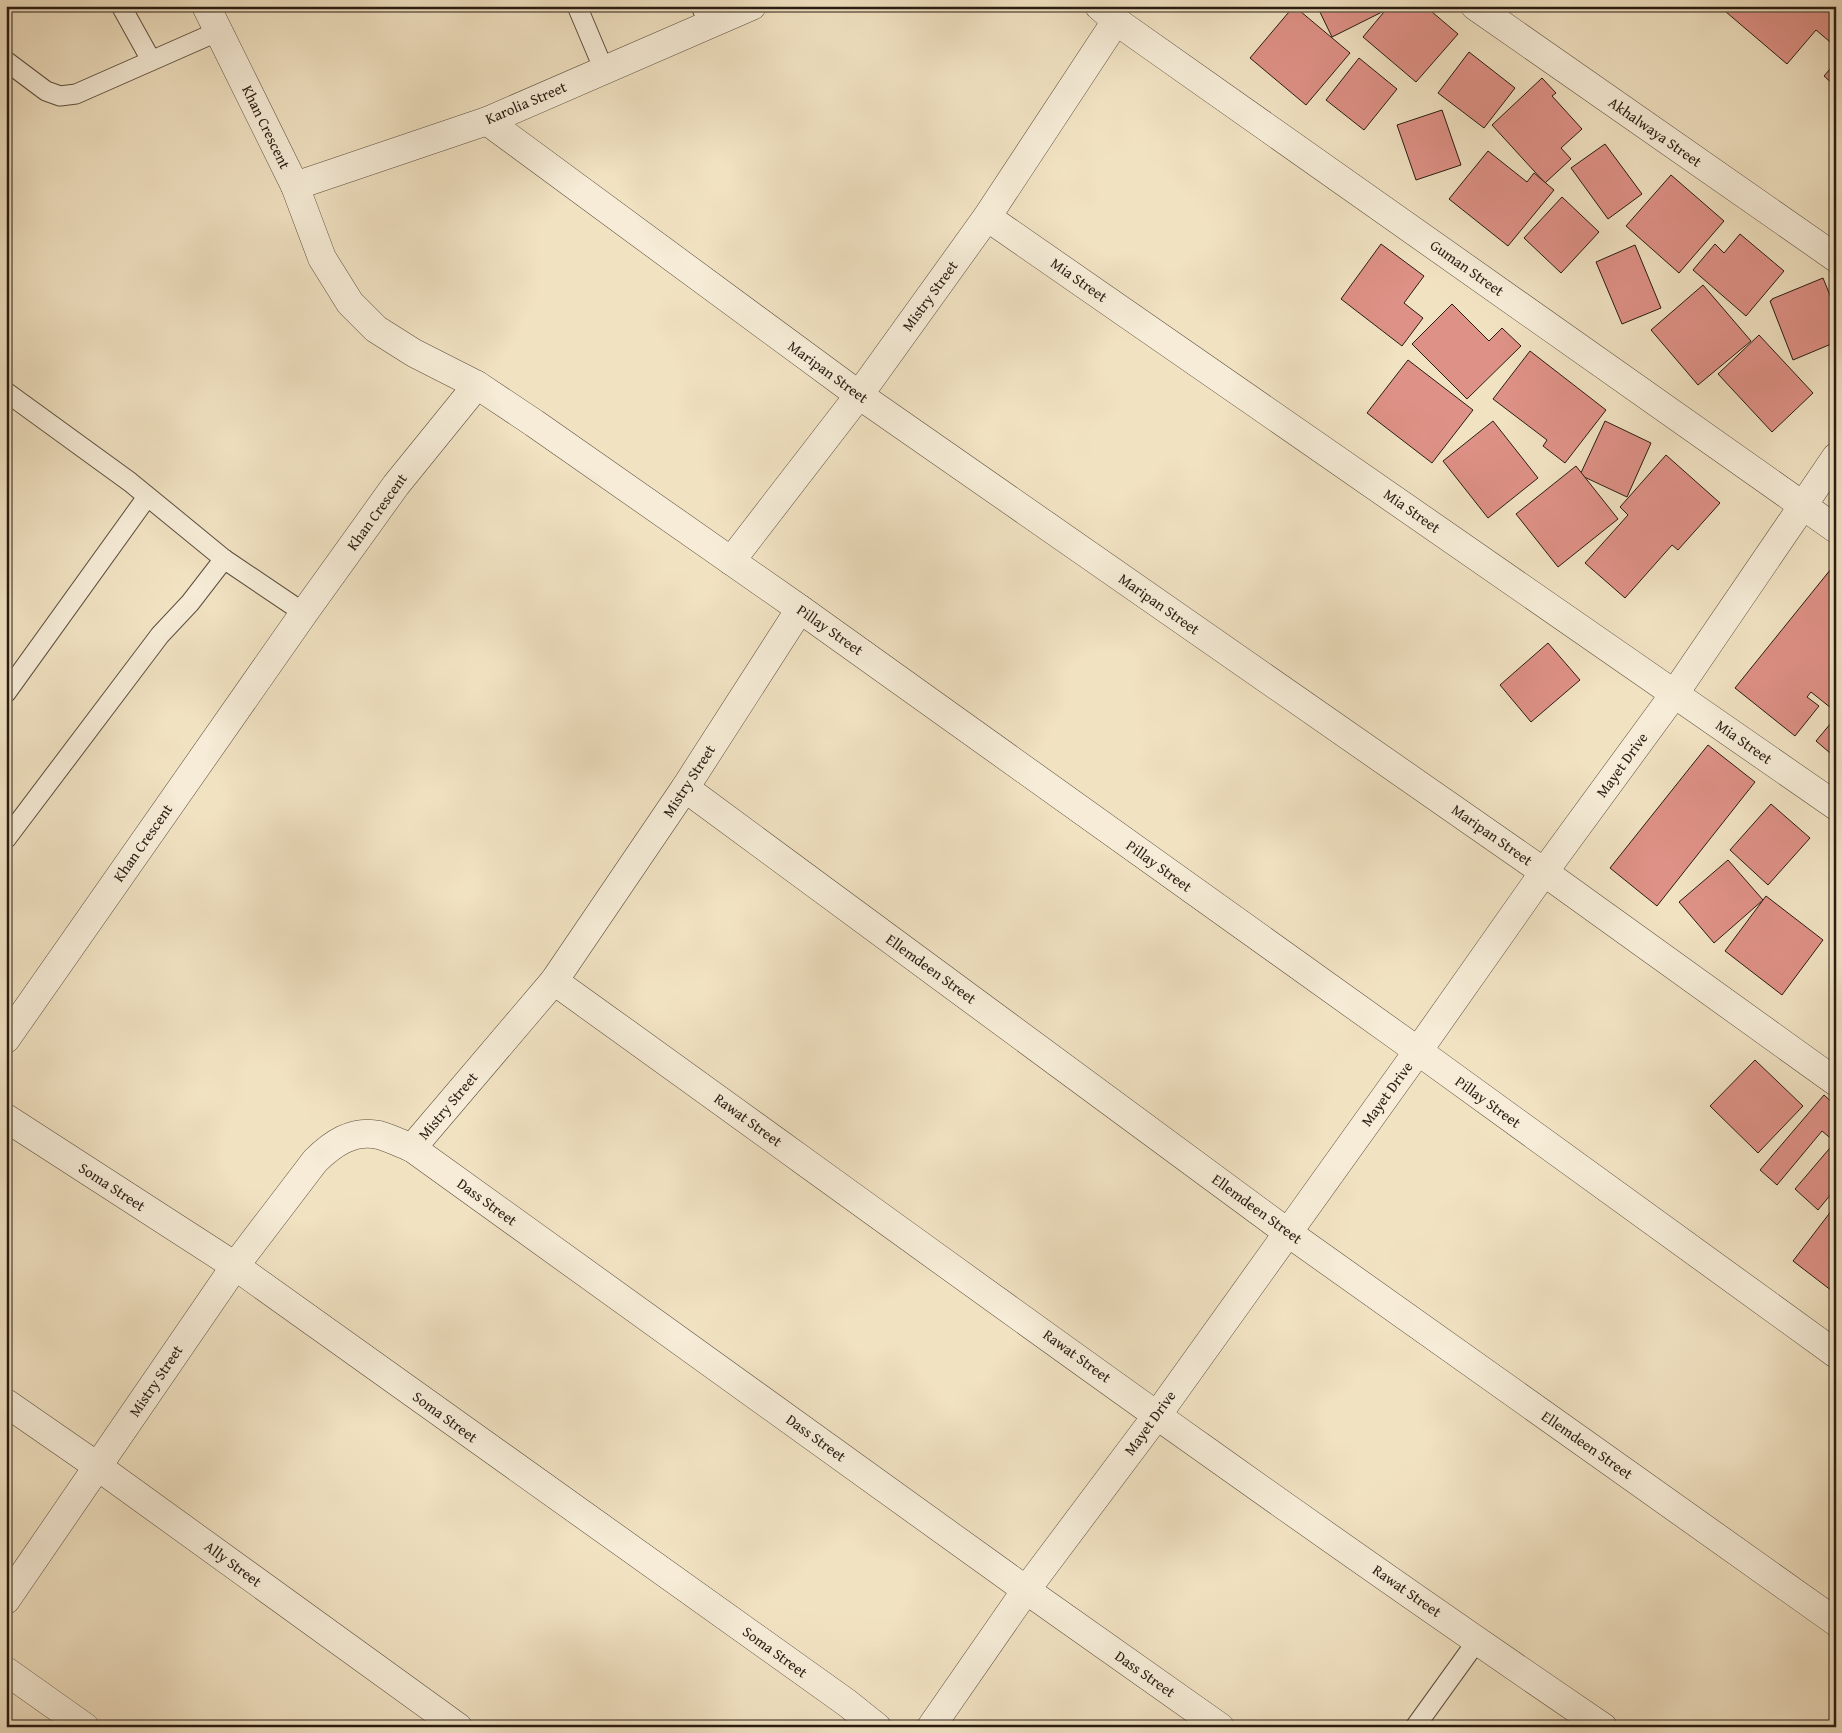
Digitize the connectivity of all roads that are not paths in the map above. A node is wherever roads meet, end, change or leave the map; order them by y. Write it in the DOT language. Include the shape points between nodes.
graph roads {
  1 [pos="121,6"];
  2 [pos="206,6"];
  3 [pos="577,6"];
  4 [pos="752,6"];
  5 [pos="1475,6"];
  6 [pos="1107,14"];
  7 [pos="705,16"];
  8 [pos="218,31"];
  9 [pos="152,60"];
  10 [pos="6,62"];
  11 [pos="604,70"];
  12 [pos="487,121"];
  13 [pos="295,186"];
  14 [pos="987,217"];
  15 [pos="1836,258"];
  16 [pos="477,386"];
  17 [pos="6,392"];
  18 [pos="859,394"];
  19 [pos="1836,457"];
  20 [pos="147,497"];
  21 [pos="1802,505"];
  22 [pos="1836,529"];
  23 [pos="224,559"];
  24 [pos="731,561"];
  25 [pos="800,609"];
  26 [pos="304,613"];
  27 [pos="6,693"];
  28 [pos="1674,693"];
  29 [pos="685,788"];
  30 [pos="1836,806"];
  31 [pos="6,839"];
  32 [pos="1544,872"];
  33 [pos="554,981"];
  34 [pos="6,1039"];
  35 [pos="1418,1051"];
  36 [pos="1836,1082"];
  37 [pos="6,1118"];
  38 [pos="412,1148"];
  39 [pos="1287,1232"];
  40 [pos="235,1266"];
  41 [pos="1836,1354"];
  42 [pos="6,1403"];
  43 [pos="1158,1414"];
  44 [pos="97,1466"];
  45 [pos="1026,1590"];
  46 [pos="6,1600"];
  47 [pos="1836,1622"];
  48 [pos="1477,1641"];
  49 [pos="6,1671"];
  50 [pos="85,1727"];
  51 [pos="458,1727"];
  52 [pos="877,1727"];
  53 [pos="931,1727"];
  54 [pos="1220,1727"];
  55 [pos="1415,1727"];
  56 [pos="1603,1727"];
  1 -- 9 [label="lane"];
  2 -- 8 [label="street, Khan Crescent"];
  3 -- 11 [label="lane"];
  4 -- 7 [label="street, Karolia Street"];
  5 -- 15 [label="street, Akhalwaya Street"];
  6 -- 14 [label="street, Mistry Street"];
  6 -- 21 [label="street, Guman Street"];
  7 -- 11 [label="street, Karolia Street"];
  8 -- 9 [label="lane"];
  8 -- 13 [label="street, Khan Crescent"];
  9 -- 10 [label="lane" via="76,94 60,96 46,91"];
  11 -- 12 [label="street, Karolia Street"];
  12 -- 13 [label="street, Karolia Street"];
  12 -- 18 [label="street, Maripan Street"];
  13 -- 16 [label="street, Khan Crescent" via="322,258 350,303 376,329"];
  14 -- 18 [label="street, Mistry Street"];
  14 -- 28 [label="street, Mia Street"];
  16 -- 24 [label="street, Pillay Street"];
  16 -- 26 [label="street, Khan Crescent" via="396,485"];
  17 -- 20 [label="lane"];
  18 -- 24 [label="street, Mistry Street"];
  18 -- 32 [label="street, Maripan Street"];
  19 -- 21 [label="street, Mayet Drive"];
  20 -- 23 [label="lane"];
  20 -- 27 [label="lane"];
  21 -- 22 [label="street, Guman Street"];
  21 -- 28 [label="street, Mayet Drive"];
  23 -- 26 [label="lane"];
  23 -- 31 [label="lane" via="190,603 160,634"];
  24 -- 25 [label="street, Pillay Street"];
  25 -- 29 [label="street, Mistry Street"];
  25 -- 35 [label="street, Pillay Street"];
  26 -- 34 [label="street, Khan Crescent"];
  28 -- 30 [label="street, Mia Street"];
  28 -- 32 [label="street, Mayet Drive"];
  29 -- 33 [label="street, Mistry Street"];
  29 -- 39 [label="street, Ellemdeen Street"];
  32 -- 35 [label="street, Mayet Drive"];
  32 -- 36 [label="street, Maripan Street"];
  33 -- 38 [label="street, Mistry Street"];
  33 -- 43 [label="street, Rawat Street"];
  35 -- 39 [label="street, Mayet Drive"];
  35 -- 41 [label="street, Pillay Street"];
  37 -- 40 [label="street, Soma Street"];
  38 -- 40 [label="street, Mistry Street" via="378,1135 345,1138 331,1146 315,1161"];
  38 -- 45 [label="street, Dass Street"];
  39 -- 43 [label="street, Mayet Drive"];
  39 -- 47 [label="street, Ellemdeen Street"];
  40 -- 44 [label="street, Mistry Street"];
  40 -- 52 [label="street, Soma Street"];
  42 -- 44 [label="street, Ally Street"];
  43 -- 45 [label="street, Mayet Drive"];
  43 -- 48 [label="street, Rawat Street"];
  44 -- 46 [label="street, Mistry Street"];
  44 -- 51 [label="street, Ally Street"];
  45 -- 53 [label="street, Mayet Drive"];
  45 -- 54 [label="street, Dass Street"];
  48 -- 55 [label="lane"];
  48 -- 56 [label="street, Rawat Street"];
  49 -- 50 [label="street"];
}
